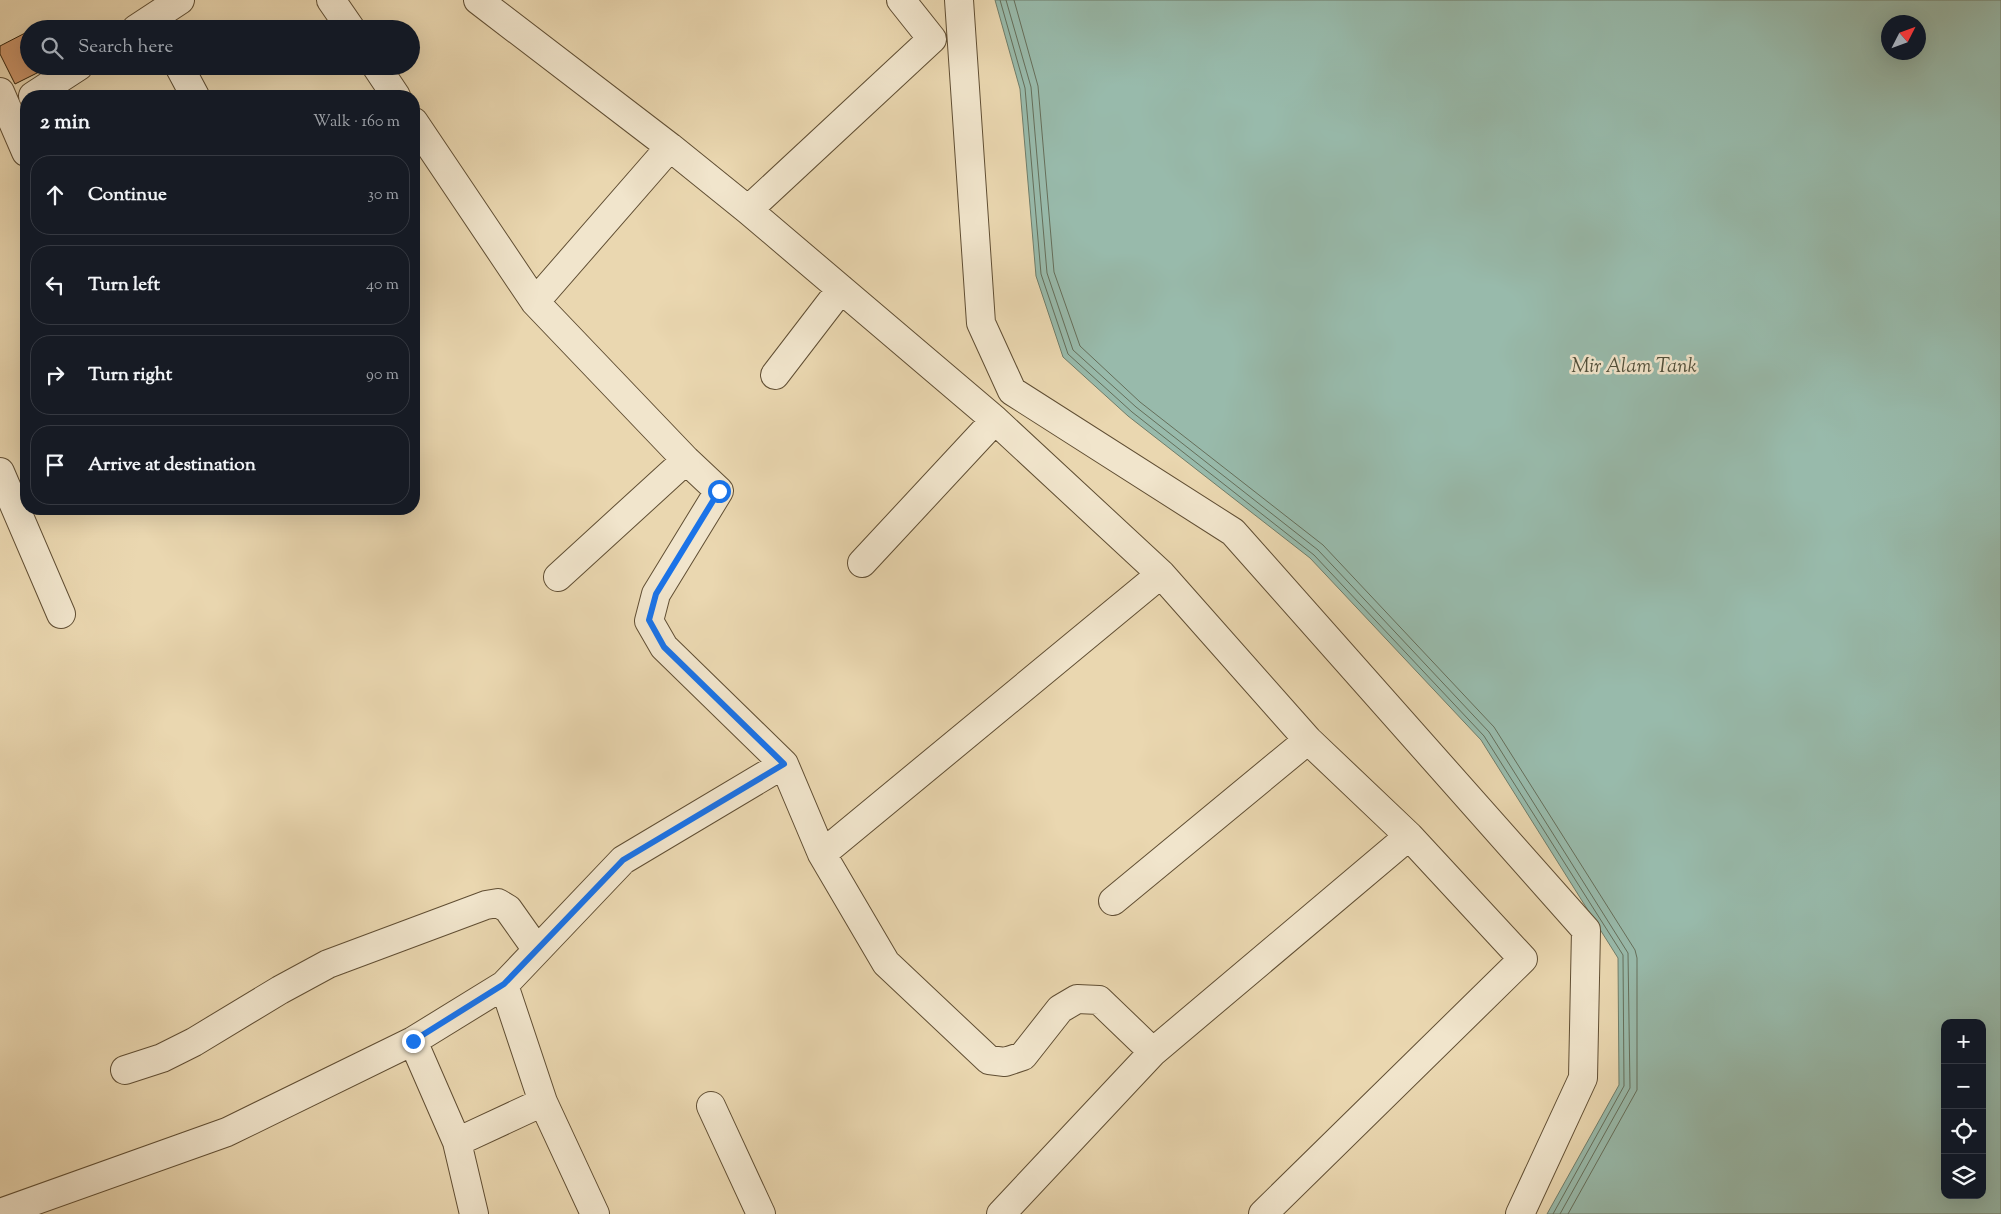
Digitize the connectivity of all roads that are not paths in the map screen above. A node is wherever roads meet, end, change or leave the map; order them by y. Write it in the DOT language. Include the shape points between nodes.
graph roads {
  1 [pos="180,0"];
  2 [pos="331,0"];
  3 [pos="478,0"];
  4 [pos="902,0"];
  5 [pos="959,0"];
  6 [pos="148,19"];
  7 [pos="345,20"];
  8 [pos="65,75"];
  9 [pos="184,75"];
  10 [pos="382,75"];
  11 [pos="42,90"];
  12 [pos="193,90"];
  13 [pos="392,90"];
  14 [pos="9,105"];
  15 [pos="420,131"];
  16 [pos="20,135"];
  17 [pos="670,147"];
  18 [pos="748,210"];
  19 [pos="841,289"];
  20 [pos="535,302"];
  21 [pos="775,375"];
  22 [pos="995,420"];
  23 [pos="686,460"];
  24 [pos="0,472"];
  25 [pos="20,500"];
  26 [pos="25,515"];
  27 [pos="862,564"];
  28 [pos="1161,574"];
  29 [pos="558,577"];
  30 [pos="61,614"];
  31 [pos="1308,740"];
  32 [pos="784,764"];
  33 [pos="1409,836"];
  34 [pos="822,854"];
  35 [pos="1113,901"];
  36 [pos="537,950"];
  37 [pos="504,984"];
  38 [pos="413,1041"];
  39 [pos="1153,1052"];
  40 [pos="124,1070"];
  41 [pos="543,1102"];
  42 [pos="712,1106"];
  43 [pos="457,1142"];
  44 [pos="0,1213"];
  45 [pos="474,1214"];
  46 [pos="595,1214"];
  47 [pos="761,1214"];
  48 [pos="1001,1214"];
  49 [pos="1263,1214"];
  50 [pos="1520,1214"];
  1 -- 6 [label="street"];
  2 -- 7 [label="street"];
  3 -- 17 [label="street"];
  4 -- 18 [label="street" via="932,39"];
  5 -- 50 [label="street" via="981,322 1012,391 1233,532 1586,930 1583,1078"];
  8 -- 11 [label="street"];
  9 -- 12 [label="street"];
  10 -- 13 [label="street"];
  14 -- 16 [label="street"];
  15 -- 20 [label="street"];
  17 -- 18 [label="street"];
  17 -- 20 [label="street"];
  18 -- 19 [label="street"];
  19 -- 21 [label="street"];
  19 -- 22 [label="street"];
  20 -- 23 [label="street"];
  22 -- 27 [label="street"];
  22 -- 28 [label="street"];
  23 -- 29 [label="street"];
  23 -- 32 [label="street" via="719,491 656,594 649,620 664,647"];
  24 -- 25 [label="street"];
  26 -- 30 [label="street"];
  28 -- 31 [label="street"];
  28 -- 34 [label="street"];
  31 -- 33 [label="street"];
  31 -- 35 [label="street"];
  32 -- 34 [label="street"];
  32 -- 36 [label="street" via="623,860"];
  33 -- 39 [label="street"];
  33 -- 49 [label="street" via="1523,959"];
  34 -- 39 [label="street" via="886,963 989,1060 1005,1062 1023,1056 1060,1009 1078,999 1099,1000"];
  36 -- 37 [label="street"];
  36 -- 40 [label="street" via="508,909 498,903 486,905 328,964 194,1042 162,1058"];
  37 -- 38 [label="street"];
  37 -- 41 [label="street"];
  38 -- 43 [label="street"];
  38 -- 44 [label="street" via="226,1132"];
  39 -- 48 [label="street"];
  41 -- 43 [label="street"];
  41 -- 46 [label="street"];
  42 -- 47 [label="street"];
  43 -- 45 [label="street"];
}
